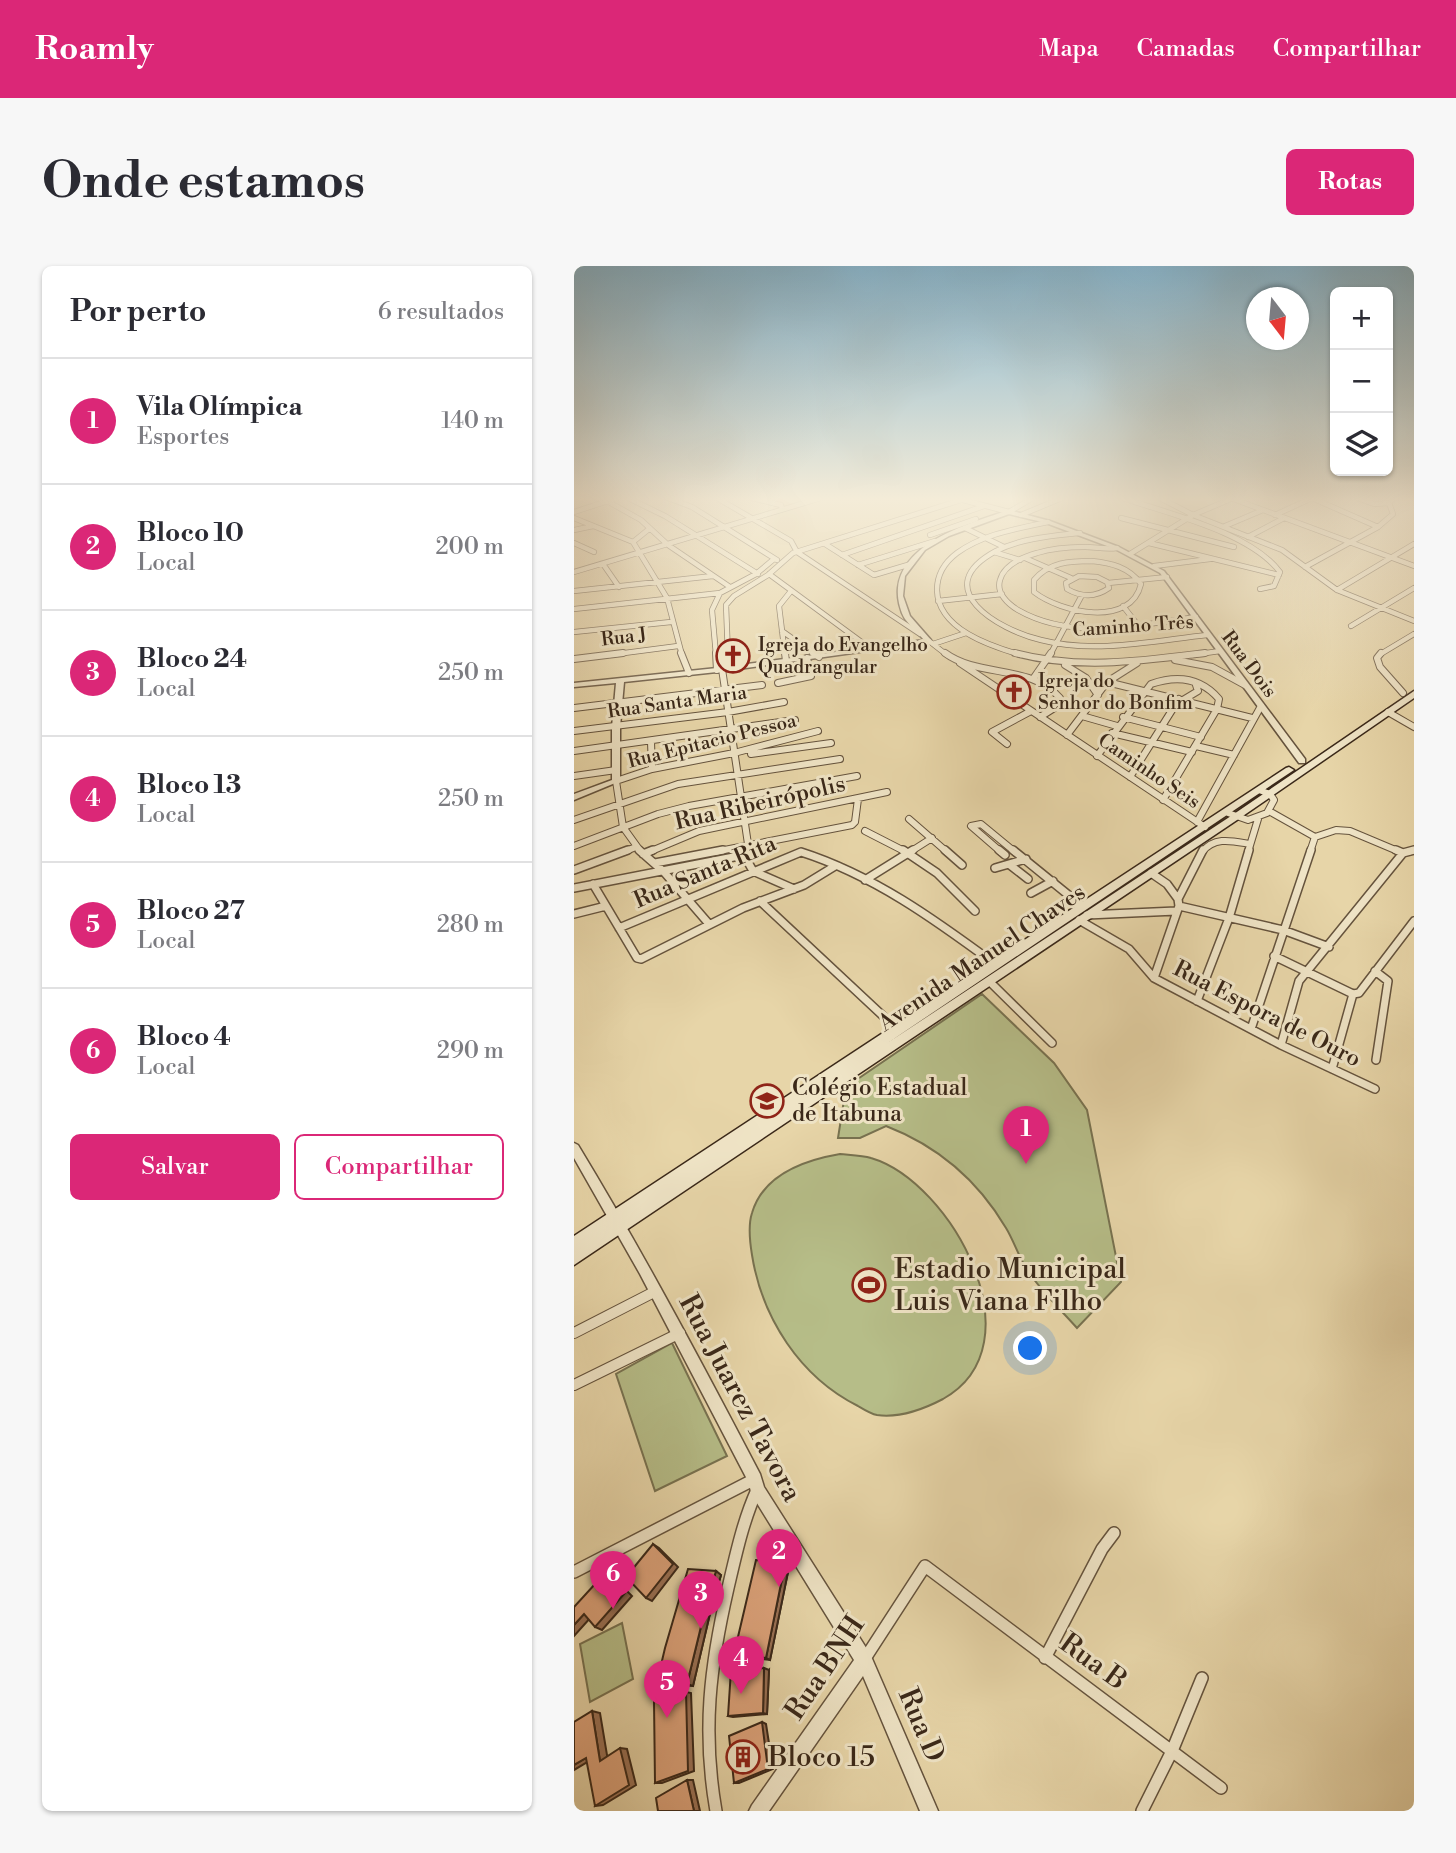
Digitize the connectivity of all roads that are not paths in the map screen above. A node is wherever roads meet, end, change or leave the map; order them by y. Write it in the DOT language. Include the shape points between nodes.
graph roads {
  1 [pos="607,570"];
  2 [pos="650,570"];
  3 [pos="704,570"];
  4 [pos="751,570"];
  5 [pos="762,570"];
  6 [pos="774,570"];
  7 [pos="824,570"];
  8 [pos="868,570"];
  9 [pos="892,570"];
  10 [pos="906,570"];
  11 [pos="944,570"];
  12 [pos="973,570"];
  13 [pos="1010,570"];
  14 [pos="1045,570"];
  15 [pos="1053,570"];
  16 [pos="1126,570"];
  17 [pos="1159,570"];
  18 [pos="1260,570"];
  19 [pos="1279,570"];
  20 [pos="1309,570"];
  21 [pos="1371,570"];
  22 [pos="757,574"];
  23 [pos="768,575"];
  24 [pos="1279,575"];
  25 [pos="713,576"];
  26 [pos="1167,577"];
  27 [pos="1071,578"];
  28 [pos="1139,580"];
  29 [pos="658,583"];
  30 [pos="1108,583"];
  31 [pos="619,586"];
  32 [pos="730,587"];
  33 [pos="1414,588"];
  34 [pos="593,589"];
  35 [pos="1260,589"];
  36 [pos="1337,590"];
  37 [pos="574,591"];
  38 [pos="792,592"];
  39 [pos="720,593"];
  40 [pos="1002,594"];
  41 [pos="1082,595"];
  42 [pos="667,598"];
  43 [pos="968,598"];
  44 [pos="938,601"];
  45 [pos="600,606"];
  46 [pos="1123,606"];
  47 [pos="1381,607"];
  48 [pos="574,609"];
  49 [pos="1074,611"];
  50 [pos="1196,617"];
  51 [pos="1414,621"];
  52 [pos="671,622"];
  53 [pos="1137,624"];
  54 [pos="1065,626"];
  55 [pos="1351,626"];
  56 [pos="782,631"];
  57 [pos="574,632"];
  58 [pos="966,633"];
  59 [pos="920,634"];
  60 [pos="1414,634"];
  61 [pos="1207,635"];
  62 [pos="931,643"];
  63 [pos="1057,643"];
  64 [pos="678,646"];
  65 [pos="871,649"];
  66 [pos="1220,651"];
  67 [pos="819,657"];
  68 [pos="807,658"];
  69 [pos="574,659"];
  70 [pos="1154,659"];
  71 [pos="786,661"];
  72 [pos="1045,661"];
  73 [pos="1143,661"];
  74 [pos="1059,662"];
  75 [pos="960,663"];
  76 [pos="723,669"];
  77 [pos="689,673"];
  78 [pos="1033,679"];
  79 [pos="1172,679"];
  80 [pos="620,681"];
  81 [pos="778,682"];
  82 [pos="1107,682"];
  83 [pos="1195,682"];
  84 [pos="574,685"];
  85 [pos="762,685"];
  86 [pos="1245,685"];
  87 [pos="1414,686"];
  88 [pos="724,690"];
  89 [pos="1143,691"];
  90 [pos="1408,694"];
  91 [pos="1098,695"];
  92 [pos="1178,699"];
  93 [pos="784,702"];
  94 [pos="617,703"];
  95 [pos="1261,706"];
  96 [pos="574,708"];
  97 [pos="1217,709"];
  98 [pos="1031,711"];
  99 [pos="728,712"];
  100 [pos="1388,712"];
  101 [pos="1082,716"];
  102 [pos="1123,717"];
  103 [pos="1040,718"];
  104 [pos="1252,718"];
  105 [pos="795,720"];
  106 [pos="1116,726"];
  107 [pos="616,727"];
  108 [pos="1162,727"];
  109 [pos="1414,727"];
  110 [pos="730,730"];
  111 [pos="574,731"];
  112 [pos="818,731"];
  113 [pos="1112,733"];
  114 [pos="1067,735"];
  115 [pos="1200,737"];
  116 [pos="651,742"];
  117 [pos="1152,742"];
  118 [pos="831,743"];
  119 [pos="1007,744"];
  120 [pos="616,746"];
  121 [pos="1194,749"];
  122 [pos="574,751"];
  123 [pos="734,755"];
  124 [pos="1234,755"];
  125 [pos="1097,756"];
  126 [pos="1305,757"];
  127 [pos="840,759"];
  128 [pos="652,769"];
  129 [pos="616,770"];
  130 [pos="737,774"];
  131 [pos="574,776"];
  132 [pos="858,776"];
  133 [pos="1130,777"];
  134 [pos="616,781"];
  135 [pos="887,792"];
  136 [pos="1264,792"];
  137 [pos="574,797"];
  138 [pos="739,797"];
  139 [pos="858,799"];
  140 [pos="1163,800"];
  141 [pos="618,804"];
  142 [pos="1269,811"];
  143 [pos="1231,815"];
  144 [pos="909,819"];
  145 [pos="1258,819"];
  146 [pos="574,820"];
  147 [pos="743,821"];
  148 [pos="1201,824"];
  149 [pos="623,827"];
  150 [pos="865,831"];
  151 [pos="1315,837"];
  152 [pos="932,838"];
  153 [pos="748,844"];
  154 [pos="1250,844"];
  155 [pos="574,846"];
  156 [pos="636,847"];
  157 [pos="1414,850"];
  158 [pos="908,851"];
  159 [pos="1403,853"];
  160 [pos="643,854"];
  161 [pos="1004,855"];
  162 [pos="1026,859"];
  163 [pos="962,864"];
  164 [pos="1010,865"];
  165 [pos="835,866"];
  166 [pos="659,867"];
  167 [pos="995,868"];
  168 [pos="574,870"];
  169 [pos="752,871"];
  170 [pos="1151,873"];
  171 [pos="1028,879"];
  172 [pos="865,880"];
  173 [pos="1053,881"];
  174 [pos="593,884"];
  175 [pos="574,888"];
  176 [pos="794,890"];
  177 [pos="1031,892"];
  178 [pos="688,899"];
  179 [pos="760,901"];
  180 [pos="1178,905"];
  181 [pos="606,906"];
  182 [pos="975,911"];
  183 [pos="1083,913"];
  184 [pos="574,914"];
  185 [pos="1229,918"];
  186 [pos="1414,921"];
  187 [pos="709,924"];
  188 [pos="619,928"];
  189 [pos="1283,930"];
  190 [pos="1329,947"];
  191 [pos="1274,956"];
  192 [pos="995,964"];
  193 [pos="1375,971"];
  194 [pos="1308,973"];
  195 [pos="1154,978"];
  196 [pos="990,982"];
  197 [pos="1353,994"];
  198 [pos="1197,1001"];
  199 [pos="897,1029"];
  200 [pos="1251,1029"];
  201 [pos="1052,1043"];
  202 [pos="1281,1045"];
  203 [pos="1376,1060"];
  204 [pos="1332,1069"];
  205 [pos="1375,1089"];
  206 [pos="574,1147"];
  207 [pos="619,1221"];
  208 [pos="574,1244"];
  209 [pos="574,1258"];
  210 [pos="656,1291"];
  211 [pos="574,1333"];
  212 [pos="680,1333"];
  213 [pos="574,1385"];
  214 [pos="756,1485"];
  215 [pos="1114,1533"];
  216 [pos="574,1572"];
  217 [pos="938,1573"];
  218 [pos="1045,1657"];
  219 [pos="864,1660"];
  220 [pos="1202,1678"];
  221 [pos="1172,1751"];
  222 [pos="1221,1788"];
  223 [pos="716,1811"];
  224 [pos="758,1811"];
  225 [pos="929,1811"];
  226 [pos="1142,1811"];
  1 -- 31 [label="street"];
  2 -- 29 [label="street"];
  3 -- 25 [label="street"];
  4 -- 22 [label="street"];
  5 -- 22 [label="street"];
  6 -- 23 [label="street"];
  7 -- 59 [label="street"];
  8 -- 9 [label="street" via="877,575"];
  10 -- 59 [label="street" via="900,596 907,617"];
  11 -- 44 [label="street" via="936,586"];
  12 -- 43 [label="street"];
  13 -- 40 [label="street" via="1002,577"];
  14 -- 49 [label="street" via="1035,577 1034,592 1051,604"];
  15 -- 27 [label="street"];
  16 -- 28 [label="street"];
  17 -- 26 [label="street, Rua Dois"];
  18 -- 24 [label="street"];
  19 -- 24 [label="street"];
  20 -- 36 [label="street"];
  21 -- 36 [label="street"];
  22 -- 23 [label="street"];
  22 -- 32 [label="street"];
  23 -- 38 [label="street"];
  23 -- 76 [label="street" via="726,605"];
  24 -- 35 [label="street" via="1273,586"];
  25 -- 29 [label="street"];
  25 -- 32 [label="street"];
  26 -- 28 [label="street"];
  26 -- 50 [label="street, Rua Dois"];
  27 -- 30 [label="street" via="1089,576"];
  27 -- 41 [label="street" via="1066,588"];
  28 -- 30 [label="street"];
  28 -- 46 [label="street" via="1140,594"];
  29 -- 31 [label="street"];
  29 -- 42 [label="street"];
  30 -- 41 [label="street" via="1103,593"];
  31 -- 34 [label="street"];
  32 -- 39 [label="street"];
  33 -- 47 [label="street"];
  34 -- 37 [label="street"];
  34 -- 45 [label="street"];
  36 -- 47 [label="street"];
  38 -- 56 [label="street" via="779,606"];
  38 -- 65 [label="street"];
  39 -- 42 [label="street"];
  39 -- 76 [label="street" via="712,610"];
  40 -- 43 [label="street"];
  40 -- 54 [label="street" via="1028,617"];
  41 -- 49 [label="street"];
  42 -- 45 [label="street"];
  42 -- 52 [label="street"];
  43 -- 44 [label="street"];
  43 -- 63 [label="street, Caminho Três" via="986,618 1005,629"];
  44 -- 58 [label="street" via="942,611"];
  45 -- 48 [label="street"];
  46 -- 49 [label="street"];
  46 -- 53 [label="street"];
  47 -- 51 [label="street"];
  47 -- 55 [label="street"];
  49 -- 54 [label="street"];
  50 -- 53 [label="street"];
  50 -- 61 [label="street, Rua Dois"];
  52 -- 57 [label="street"];
  52 -- 64 [label="street"];
  53 -- 54 [label="street"];
  54 -- 63 [label="street"];
  56 -- 67 [label="street"];
  56 -- 71 [label="street"];
  58 -- 62 [label="street"];
  58 -- 72 [label="street" via="995,647"];
  59 -- 62 [label="street"];
  60 -- 90 [label="street" via="1377,658 1380,667"];
  61 -- 63 [label="street, Caminho Três" via="1105,646"];
  61 -- 66 [label="street, Rua Dois"];
  62 -- 65 [label="street"];
  62 -- 75 [label="street, Caminho Seis"];
  63 -- 72 [label="street"];
  64 -- 69 [label="street, Rua J"];
  64 -- 77 [label="street"];
  65 -- 67 [label="street"];
  66 -- 70 [label="street"];
  66 -- 86 [label="street, Rua Dois"];
  67 -- 68 [label="street"];
  68 -- 71 [label="street"];
  68 -- 81 [label="street" via="811,676"];
  70 -- 73 [label="street"];
  70 -- 86 [label="street" via="1212,666"];
  71 -- 76 [label="street"];
  72 -- 74 [label="street"];
  72 -- 78 [label="street"];
  73 -- 74 [label="street"];
  73 -- 82 [label="street"];
  74 -- 91 [label="street" via="1082,674"];
  75 -- 78 [label="street, Caminho Seis"];
  75 -- 98 [label="street, Caminho Seis"];
  76 -- 77 [label="street"];
  76 -- 88 [label="street"];
  77 -- 80 [label="street"];
  78 -- 103 [label="street, Caminho Seis" via="1054,688 1060,698 1056,709"];
  79 -- 83 [label="street"];
  79 -- 89 [label="street" via="1155,682"];
  79 -- 92 [label="street" via="1167,688"];
  80 -- 84 [label="street"];
  80 -- 94 [label="street"];
  82 -- 89 [label="street"];
  82 -- 91 [label="street"];
  83 -- 92 [label="street" via="1198,691"];
  83 -- 97 [label="street" via="1217,695"];
  85 -- 88 [label="street"];
  86 -- 95 [label="street, Rua Dois"];
  87 -- 90 [label="main road, Avenida Manuel Chaves"];
  88 -- 94 [label="street"];
  88 -- 99 [label="street"];
  89 -- 92 [label="street"];
  89 -- 102 [label="street"];
  90 -- 100 [label="main road, Avenida Manuel Chaves"];
  90 -- 126 [label="main road, Avenida Manuel Chaves"];
  91 -- 101 [label="street"];
  92 -- 97 [label="street"];
  92 -- 108 [label="street"];
  93 -- 99 [label="street, Rua Santa Maria"];
  94 -- 96 [label="street"];
  94 -- 107 [label="street"];
  95 -- 104 [label="street"];
  95 -- 126 [label="street, Rua Dois"];
  97 -- 104 [label="street"];
  97 -- 115 [label="street"];
  98 -- 103 [label="street, Caminho Seis"];
  98 -- 119 [label="street" via="992,732"];
  99 -- 107 [label="street, Rua Santa Maria"];
  99 -- 110 [label="street"];
  100 -- 109 [label="street"];
  100 -- 126 [label="main road, Avenida Manuel Chaves"];
  101 -- 106 [label="street"];
  101 -- 114 [label="street"];
  102 -- 106 [label="street"];
  102 -- 108 [label="street"];
  103 -- 114 [label="street, Caminho Seis"];
  104 -- 124 [label="street"];
  105 -- 110 [label="street"];
  106 -- 113 [label="street"];
  107 -- 111 [label="street, Rua Santa Maria"];
  107 -- 120 [label="street"];
  108 -- 115 [label="street"];
  108 -- 117 [label="street"];
  110 -- 116 [label="street"];
  110 -- 123 [label="street"];
  112 -- 123 [label="street, Rua Epitacio Pessoa"];
  113 -- 117 [label="street"];
  113 -- 125 [label="street"];
  114 -- 125 [label="street, Caminho Seis"];
  115 -- 121 [label="street"];
  116 -- 120 [label="street"];
  116 -- 128 [label="street"];
  117 -- 121 [label="street"];
  117 -- 133 [label="street"];
  118 -- 123 [label="street"];
  120 -- 122 [label="street"];
  120 -- 129 [label="street"];
  121 -- 124 [label="street"];
  121 -- 140 [label="street"];
  123 -- 128 [label="street, Rua Epitacio Pessoa"];
  123 -- 130 [label="street"];
  124 -- 148 [label="street"];
  125 -- 133 [label="street, Caminho Seis"];
  126 -- 136 [label="main road, Avenida Manuel Chaves"];
  127 -- 130 [label="street"];
  128 -- 134 [label="street, Rua Epitacio Pessoa"];
  129 -- 131 [label="street"];
  129 -- 134 [label="street"];
  130 -- 138 [label="street"];
  130 -- 141 [label="street" via="678,784"];
  132 -- 138 [label="street"];
  133 -- 140 [label="street, Caminho Seis"];
  134 -- 137 [label="street, Rua Epitacio Pessoa"];
  134 -- 141 [label="street"];
  135 -- 139 [label="street, Rua Ribeirópolis"];
  136 -- 142 [label="street" via="1275,802"];
  136 -- 143 [label="main road, Avenida Manuel Chaves"];
  138 -- 147 [label="street"];
  138 -- 149 [label="street" via="675,809"];
  139 -- 147 [label="street, Rua Ribeirópolis"];
  139 -- 153 [label="street" via="855,823"];
  140 -- 148 [label="street, Caminho Seis"];
  141 -- 146 [label="street"];
  141 -- 149 [label="street"];
  142 -- 145 [label="street"];
  142 -- 151 [label="street"];
  143 -- 145 [label="street" via="1246,821"];
  143 -- 148 [label="main road, Avenida Manuel Chaves"];
  143 -- 170 [label="main road, Avenida Manuel Chaves"];
  144 -- 152 [label="street"];
  145 -- 154 [label="street"];
  147 -- 153 [label="street"];
  147 -- 160 [label="street, Rua Ribeirópolis" via="690,833"];
  148 -- 183 [label="main road, Avenida Manuel Chaves"];
  149 -- 155 [label="street"];
  149 -- 156 [label="street"];
  150 -- 158 [label="street"];
  151 -- 159 [label="street" via="1350,831"];
  151 -- 189 [label="street"];
  152 -- 158 [label="street"];
  152 -- 163 [label="street"];
  153 -- 166 [label="street"];
  154 -- 180 [label="street" via="1225,840 1207,845"];
  154 -- 185 [label="street"];
  156 -- 160 [label="street"];
  156 -- 168 [label="street"];
  157 -- 159 [label="street"];
  158 -- 172 [label="street"];
  158 -- 182 [label="street" via="933,867"];
  159 -- 190 [label="street"];
  160 -- 166 [label="street"];
  161 -- 162 [label="street, Rua Espora de Ouro" via="971,826 981,824"];
  162 -- 164 [label="street"];
  162 -- 173 [label="street, Rua Espora de Ouro"];
  164 -- 167 [label="street"];
  164 -- 171 [label="street"];
  165 -- 169 [label="street, Rua Santa Rita" via="806,853"];
  165 -- 172 [label="street"];
  165 -- 176 [label="street"];
  166 -- 169 [label="street, Rua Santa Rita" via="744,855"];
  166 -- 174 [label="street, Rua Santa Rita"];
  166 -- 178 [label="street"];
  169 -- 176 [label="street"];
  169 -- 178 [label="street, Rua Santa Rita"];
  170 -- 180 [label="street" via="1167,884"];
  170 -- 183 [label="main road, Avenida Manuel Chaves"];
  172 -- 192 [label="street" via="926,914"];
  173 -- 177 [label="street"];
  173 -- 183 [label="street, Rua Espora de Ouro"];
  174 -- 175 [label="street, Rua Santa Rita"];
  174 -- 181 [label="street"];
  176 -- 179 [label="street"];
  178 -- 187 [label="street"];
  178 -- 188 [label="street, Rua Santa Rita"];
  179 -- 187 [label="street"];
  179 -- 199 [label="street"];
  180 -- 183 [label="street"];
  180 -- 185 [label="street"];
  180 -- 195 [label="street"];
  181 -- 184 [label="street"];
  181 -- 188 [label="street"];
  183 -- 192 [label="main road, Avenida Manuel Chaves"];
  183 -- 195 [label="street, Rua Espora de Ouro" via="1129,949"];
  183 -- 196 [label="main road, Avenida Manuel Chaves"];
  185 -- 189 [label="street"];
  185 -- 198 [label="street"];
  186 -- 193 [label="street"];
  187 -- 188 [label="street" via="640,958"];
  189 -- 190 [label="street"];
  189 -- 191 [label="street"];
  190 -- 194 [label="street"];
  191 -- 194 [label="street"];
  191 -- 200 [label="street"];
  192 -- 199 [label="main road, Avenida Manuel Chaves"];
  193 -- 197 [label="street" via="1363,989"];
  193 -- 203 [label="street" via="1388,981"];
  194 -- 197 [label="street"];
  194 -- 202 [label="street" via="1295,990"];
  195 -- 198 [label="street, Rua Espora de Ouro"];
  196 -- 201 [label="street"];
  196 -- 207 [label="main road, Avenida Manuel Chaves"];
  197 -- 204 [label="street"];
  198 -- 200 [label="street, Rua Espora de Ouro"];
  199 -- 207 [label="main road, Avenida Manuel Chaves"];
  200 -- 202 [label="street, Rua Espora de Ouro"];
  202 -- 204 [label="street, Rua Espora de Ouro"];
  204 -- 205 [label="street, Rua Espora de Ouro"];
  206 -- 207 [label="street, Rua Juarez Tavora"];
  207 -- 208 [label="main road, Avenida Manuel Chaves"];
  207 -- 209 [label="main road, Avenida Manuel Chaves"];
  207 -- 210 [label="street, Rua Juarez Tavora"];
  210 -- 211 [label="street"];
  210 -- 212 [label="street, Rua Juarez Tavora"];
  212 -- 213 [label="street"];
  212 -- 214 [label="street, Rua Juarez Tavora"];
  214 -- 216 [label="street"];
  214 -- 219 [label="street, Rua Juarez Tavora"];
  214 -- 223 [label="street" via="733,1565 708,1684 705,1724"];
  215 -- 218 [label="street"];
  217 -- 218 [label="street, Rua B"];
  217 -- 219 [label="street, Rua BNH" via="925,1566"];
  218 -- 221 [label="street, Rua B"];
  219 -- 224 [label="street, Rua BNH"];
  219 -- 225 [label="street, Rua D"];
  220 -- 221 [label="street"];
  221 -- 222 [label="street, Rua B"];
  221 -- 226 [label="street"];
}
